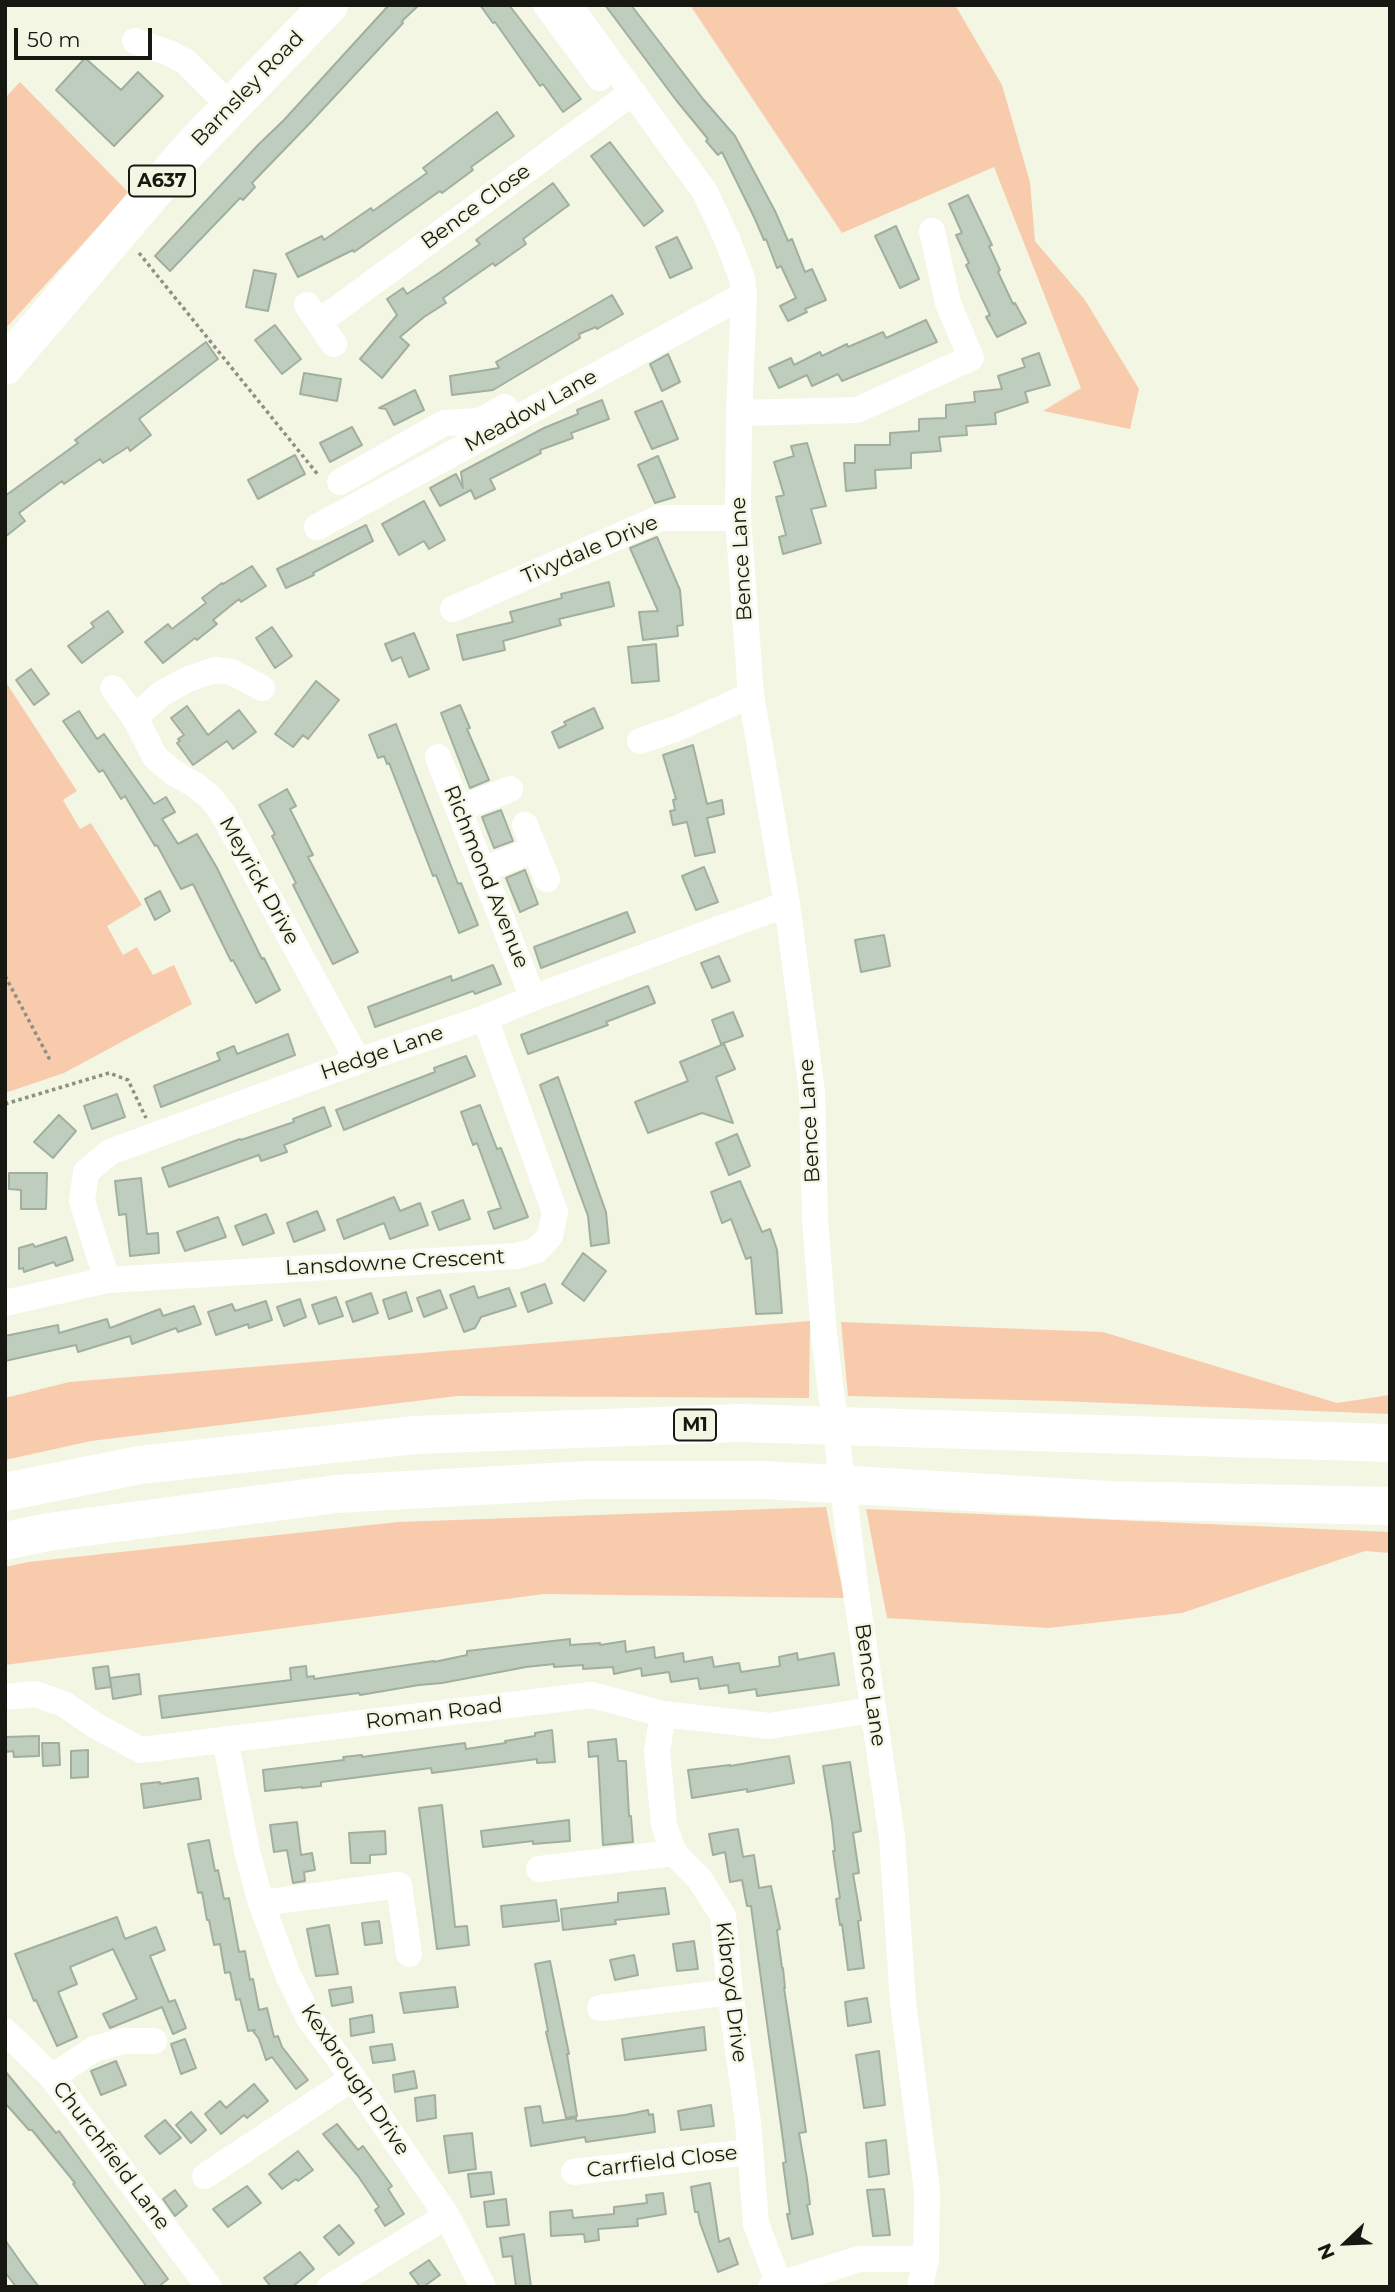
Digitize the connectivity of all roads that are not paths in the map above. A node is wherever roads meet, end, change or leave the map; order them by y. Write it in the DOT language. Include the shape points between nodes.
graph roads {
  1 [pos="329,5"];
  2 [pos="546,5"];
  3 [pos="569,5"];
  4 [pos="135,41"];
  5 [pos="600,78"];
  6 [pos="633,92"];
  7 [pos="231,107"];
  8 [pos="932,231"];
  9 [pos="743,286"];
  10 [pos="334,344"];
  11 [pos="5,366"];
  12 [pos="738,413"];
  13 [pos="331,480"];
  14 [pos="738,518"];
  15 [pos="317,527"];
  16 [pos="453,609"];
  17 [pos="113,688"];
  18 [pos="262,688"];
  19 [pos="751,695"];
  20 [pos="135,718"];
  21 [pos="640,741"];
  22 [pos="438,757"];
  23 [pos="509,787"];
  24 [pos="459,809"];
  25 [pos="483,870"];
  26 [pos="547,879"];
  27 [pos="787,904"];
  28 [pos="533,998"];
  29 [pos="485,1018"];
  30 [pos="358,1061"];
  31 [pos="107,1280"];
  32 [pos="5,1303"];
  33 [pos="1390,1443"];
  34 [pos="5,1492"];
  35 [pos="1390,1506"];
  36 [pos="5,1541"];
  37 [pos="5,1697"];
  38 [pos="873,1710"];
  39 [pos="663,1714"];
  40 [pos="225,1738"];
  41 [pos="674,1853"];
  42 [pos="538,1869"];
  43 [pos="261,1903"];
  44 [pos="409,1954"];
  45 [pos="730,1992"];
  46 [pos="600,2008"];
  47 [pos="5,2031"];
  48 [pos="154,2041"];
  49 [pos="52,2077"];
  50 [pos="354,2078"];
  51 [pos="750,2152"];
  52 [pos="574,2172"];
  53 [pos="205,2176"];
  54 [pos="447,2216"];
  55 [pos="926,2259"];
  56 [pos="775,2285"];
  57 [pos="209,2287"];
  58 [pos="330,2287"];
  59 [pos="483,2287"];
  60 [pos="920,2287"];
  1 -- 7 [label="highway, Barnsley Road / A637"];
  2 -- 5 [label="street"];
  3 -- 6 [label="street, Bence Lane"];
  4 -- 7 [label="street" via="186,62"];
  6 -- 9 [label="street, Bence Lane" via="705,192"];
  6 -- 10 [label="street, Bence Close" via="313,314"];
  7 -- 11 [label="highway, Barnsley Road / A637"];
  8 -- 12 [label="street" via="948,303 971,358 857,410"];
  9 -- 12 [label="street, Bence Lane"];
  9 -- 13 [label="street, Meadow Lane" via="480,421 444,423"];
  9 -- 15 [label="street, Meadow Lane"];
  12 -- 14 [label="street, Bence Lane"];
  14 -- 16 [label="street, Tivydale Drive" via="660,518 491,605"];
  14 -- 19 [label="street, Bence Lane"];
  17 -- 20 [label="street, Meyrick Drive"];
  18 -- 20 [label="street" via="231,672 215,670 161,694"];
  19 -- 21 [label="street"];
  19 -- 27 [label="street, Bence Lane"];
  20 -- 30 [label="street, Meyrick Drive" via="155,757 210,797 222,812"];
  22 -- 24 [label="street, Richmond Avenue"];
  23 -- 24 [label="street"];
  24 -- 25 [label="street, Richmond Avenue"];
  25 -- 26 [label="street" via="530,837"];
  25 -- 28 [label="street, Richmond Avenue"];
  27 -- 28 [label="street, Hedge Lane"];
  27 -- 38 [label="street, Bence Lane" via="812,1092 814,1219 824,1335"];
  28 -- 29 [label="street, Hedge Lane"];
  29 -- 30 [label="street, Hedge Lane"];
  29 -- 31 [label="street, Lansdowne Crescent" via="555,1212 550,1236 537,1250 517,1256"];
  30 -- 31 [label="street, Hedge Lane" via="110,1152 86,1172 82,1201"];
  31 -- 32 [label="street, Lansdowne Crescent"];
  33 -- 34 [label="highway, M1" via="740,1423 415,1435 140,1465"];
  35 -- 36 [label="highway" via="1110,1500 765,1480 587,1480 337,1494"];
  37 -- 40 [label="street, Roman Road" via="35,1695 64,1704 141,1750"];
  38 -- 39 [label="street, Roman Road" via="769,1726"];
  38 -- 55 [label="street, Bence Lane" via="892,1837 903,2002 927,2191"];
  39 -- 40 [label="street, Roman Road" via="592,1695"];
  39 -- 41 [label="street, Kibroyd Drive" via="657,1751 664,1825"];
  40 -- 43 [label="street, Kexbrough Drive"];
  41 -- 42 [label="street"];
  41 -- 45 [label="street, Kibroyd Drive" via="699,1878 723,1916"];
  43 -- 44 [label="street" via="399,1885"];
  43 -- 50 [label="street, Kexbrough Drive" via="309,2018"];
  45 -- 46 [label="street"];
  45 -- 51 [label="street, Kibroyd Drive"];
  47 -- 49 [label="street, Churchfield Lane"];
  48 -- 49 [label="street" via="123,2041 94,2049"];
  49 -- 57 [label="street, Churchfield Lane"];
  50 -- 53 [label="street"];
  50 -- 54 [label="street, Kexbrough Drive"];
  51 -- 52 [label="street, Carrfield Close"];
  51 -- 56 [label="street, Kibroyd Drive" via="756,2224"];
  54 -- 58 [label="street"];
  54 -- 59 [label="street, Kexbrough Drive"];
  55 -- 56 [label="street" via="859,2259"];
  55 -- 60 [label="street, Bence Lane"];
}
